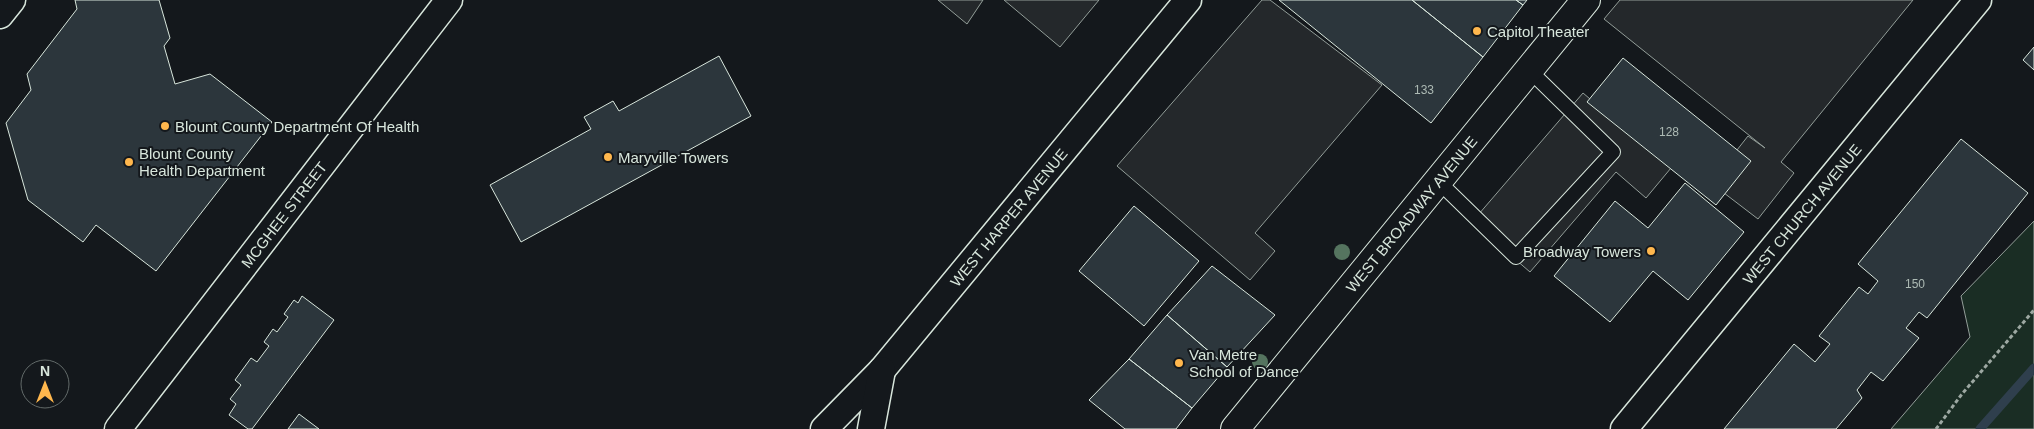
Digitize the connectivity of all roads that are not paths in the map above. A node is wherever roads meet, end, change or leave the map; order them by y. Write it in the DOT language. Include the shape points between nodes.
graph roads {
  1 [pos="12,0"];
  2 [pos="449,0"];
  3 [pos="1188,0"];
  4 [pos="1586,0"];
  5 [pos="1978,0"];
  6 [pos="0,15"];
  7 [pos="1529,70"];
  8 [pos="1438,181"];
  9 [pos="882,370"];
  10 [pos="124,427"];
  11 [pos="824,429"];
  12 [pos="871,429"];
  13 [pos="1235,429"];
  14 [pos="1624,429"];
  1 -- 6 [label="street"];
  2 -- 10 [label="street, MCGHEE STREET"];
  3 -- 9 [label="street, WEST HARPER AVENUE"];
  4 -- 7 [label="main road, WEST BROADWAY AVENUE"];
  5 -- 14 [label="street, WEST CHURCH AVENUE"];
  7 -- 8 [label="main road, WEST BROADWAY AVENUE"];
  7 -- 8 [label="lane" via="1613,152 1516,257"];
  8 -- 13 [label="main road, WEST BROADWAY AVENUE"];
  9 -- 11 [label="street, WEST HARPER AVENUE"];
  9 -- 12 [label="street"];
}
